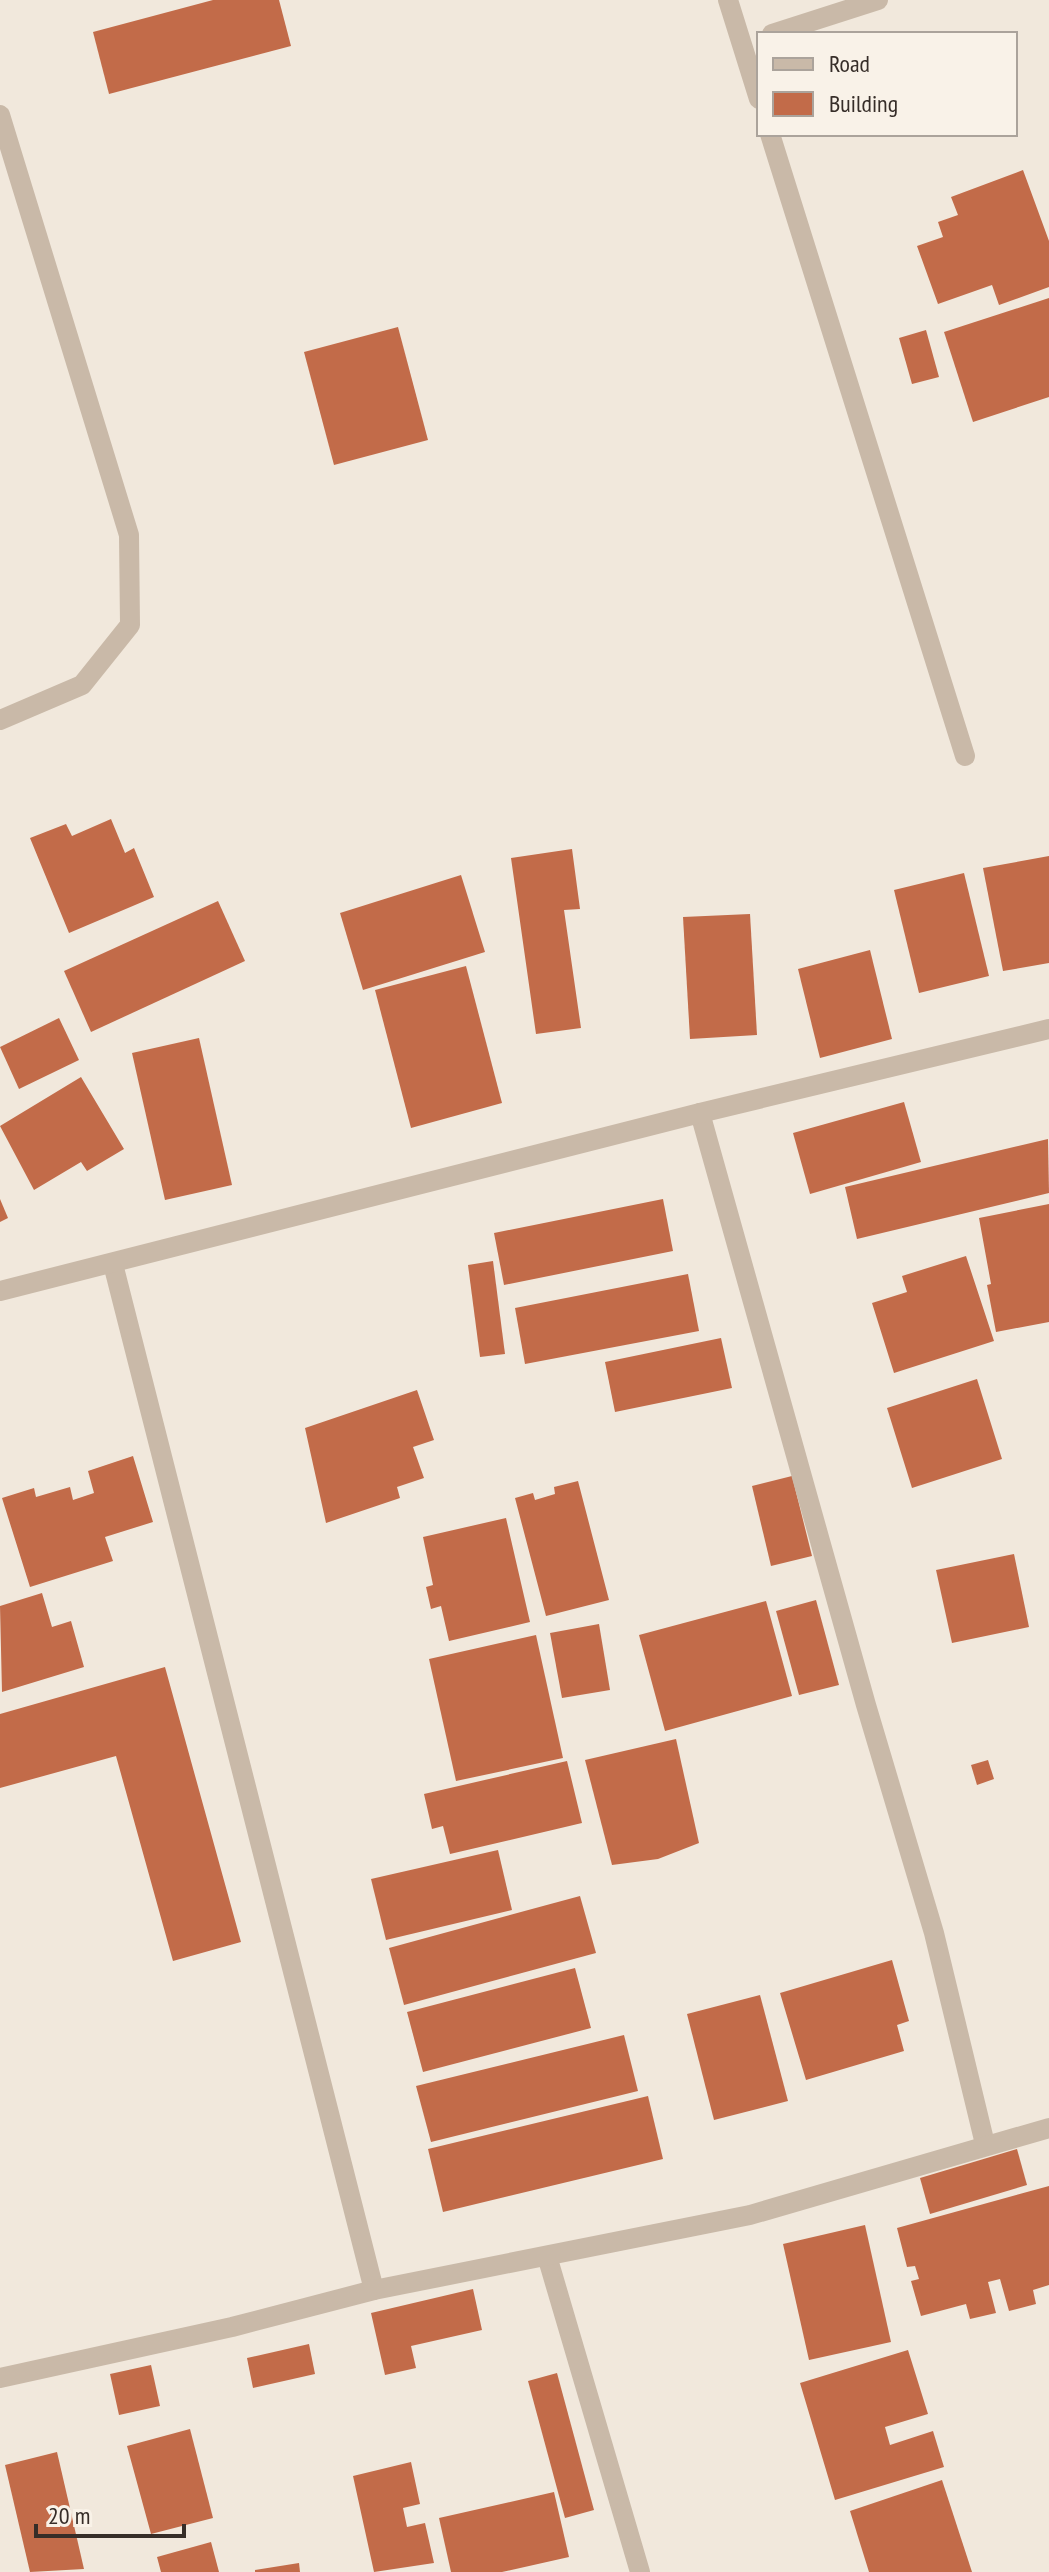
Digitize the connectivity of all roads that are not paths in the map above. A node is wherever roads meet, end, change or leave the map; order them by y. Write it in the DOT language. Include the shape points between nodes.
graph roads {
  1 [pos="728,0"];
  2 [pos="878,0"];
  3 [pos="778,32"];
  4 [pos="750,41"];
  5 [pos="757,86"];
  6 [pos="0,115"];
  7 [pos="771,136"];
  8 [pos="0,720"];
  9 [pos="965,756"];
  10 [pos="1049,1029"];
  11 [pos="700,1113"];
  12 [pos="113,1264"];
  13 [pos="0,1291"];
  14 [pos="1049,2128"];
  15 [pos="985,2144"];
  16 [pos="547,2256"];
  17 [pos="374,2290"];
  18 [pos="0,2378"];
  19 [pos="640,2572"];
  1 -- 4 [label="street"];
  2 -- 3 [label="street"];
  4 -- 5 [label="street"];
  6 -- 8 [label="street" via="129,535 130,625 82,685"];
  7 -- 9 [label="street"];
  10 -- 11 [label="street"];
  11 -- 12 [label="street"];
  11 -- 15 [label="street" via="934,1933"];
  12 -- 13 [label="street"];
  12 -- 17 [label="street"];
  14 -- 15 [label="street"];
  15 -- 16 [label="street" via="750,2215"];
  16 -- 17 [label="street"];
  16 -- 19 [label="street"];
  17 -- 18 [label="street"];
}
